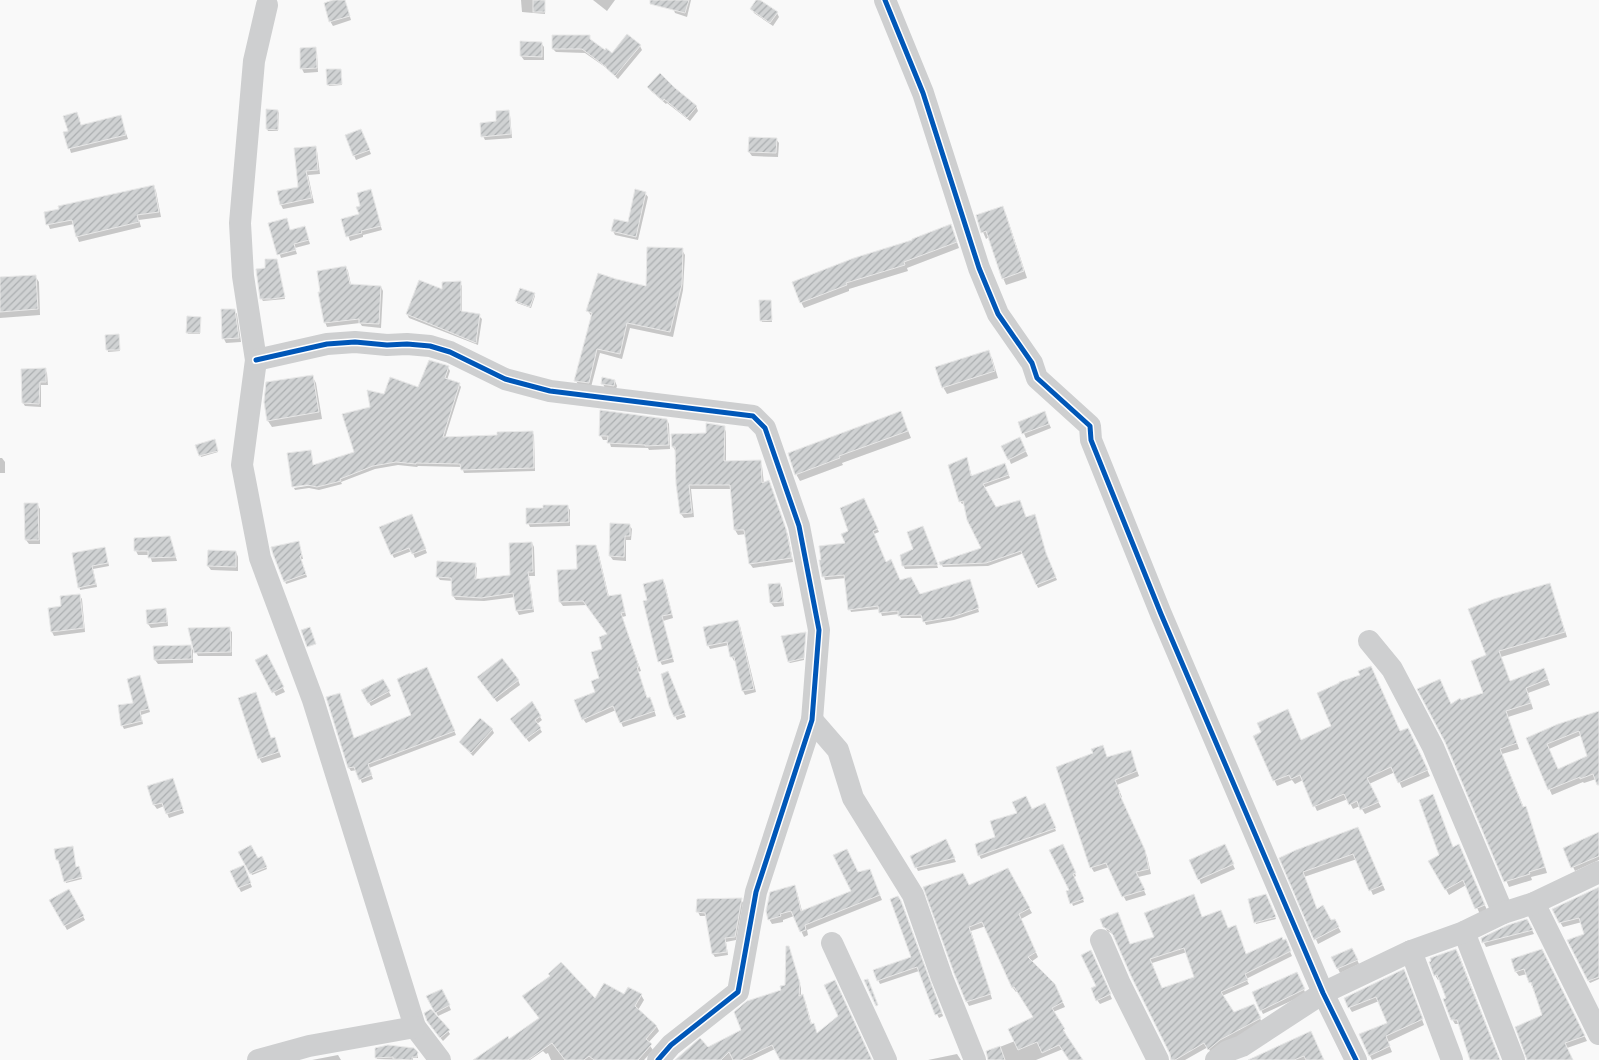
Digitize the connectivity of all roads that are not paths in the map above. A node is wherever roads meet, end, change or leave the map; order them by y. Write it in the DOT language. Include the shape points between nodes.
graph roads {
  1 [pos="885,0"];
  2 [pos="267,5"];
  3 [pos="256,360"];
  4 [pos="1369,641"];
  5 [pos="812,720"];
  6 [pos="1599,872"];
  7 [pos="1534,903"];
  8 [pos="1503,913"];
  9 [pos="1464,932"];
  10 [pos="1101,940"];
  11 [pos="832,943"];
  12 [pos="1411,951"];
  13 [pos="1324,993"];
  14 [pos="415,1027"];
  15 [pos="1599,1034"];
  16 [pos="1247,1053"];
  17 [pos="258,1060"];
  18 [pos="440,1060"];
  19 [pos="658,1060"];
  20 [pos="886,1060"];
  21 [pos="975,1060"];
  22 [pos="1158,1060"];
  23 [pos="1216,1060"];
  24 [pos="1356,1060"];
  25 [pos="1452,1060"];
  26 [pos="1514,1060"];
  1 -- 13 [label="street" via="923,93 979,268 998,314 1032,363 1037,378 1090,426 1091,440 1162,614"];
  2 -- 3 [label="street" via="254,61 240,223 243,276"];
  3 -- 5 [label="street" via="326,344 356,342 430,346 450,352 505,379 550,390 753,416 765,428 799,526 820,630"];
  3 -- 14 [label="street" via="242,465 260,558 313,700"];
  4 -- 8 [label="street" via="1392,669 1433,746"];
  5 -- 19 [label="street" via="756,892 738,992 671,1045"];
  5 -- 21 [label="street" via="838,750 853,798 912,895"];
  6 -- 7 [label="street"];
  7 -- 8 [label="street"];
  7 -- 15 [label="street"];
  8 -- 9 [label="street"];
  9 -- 12 [label="street"];
  9 -- 26 [label="street"];
  10 -- 22 [label="street"];
  11 -- 20 [label="street"];
  12 -- 13 [label="street"];
  12 -- 25 [label="street"];
  13 -- 16 [label="street"];
  13 -- 24 [label="street"];
  14 -- 17 [label="street" via="309,1046"];
  14 -- 18 [label="street"];
  16 -- 23 [label="street" via="1228,1051"];
}
